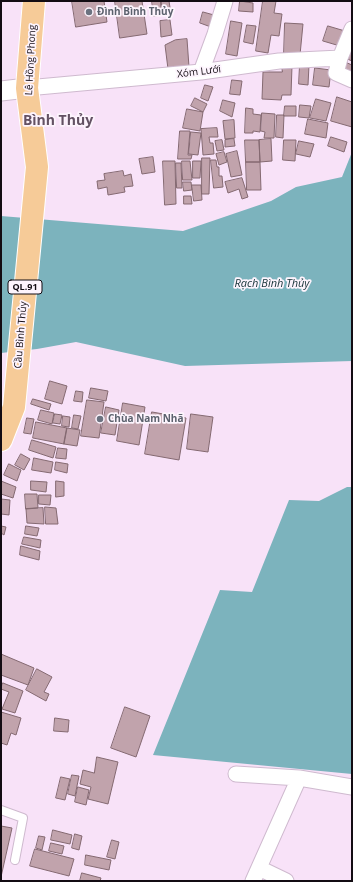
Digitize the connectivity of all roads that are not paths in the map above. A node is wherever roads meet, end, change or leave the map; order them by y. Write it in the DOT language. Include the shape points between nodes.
graph roads {
  1 [pos="34,1"];
  2 [pos="225,1"];
  3 [pos="352,29"];
  4 [pos="340,58"];
  5 [pos="201,72"];
  6 [pos="352,80"];
  7 [pos="27,88"];
  8 [pos="1,91"];
  9 [pos="37,167"];
  10 [pos="1,440"];
  11 [pos="236,774"];
  12 [pos="299,778"];
  13 [pos="352,787"];
  14 [pos="1,810"];
  15 [pos="14,860"];
  16 [pos="256,874"];
  17 [pos="286,881"];
  1 -- 7 [label="highway, Lê Hồng Phong / QL.91"];
  2 -- 5 [label="street"];
  3 -- 4 [label="street"];
  4 -- 5 [label="street, Xóm Lưới" via="279,61"];
  4 -- 6 [label="street" via="336,73"];
  5 -- 7 [label="street, Xóm Lưới"];
  7 -- 8 [label="street"];
  7 -- 9 [label="highway, Lê Hồng Phong / QL.91"];
  9 -- 10 [label="highway, Cầu Bình Thủy / QL.91" via="14,408"];
  11 -- 12 [label="street"];
  12 -- 13 [label="street"];
  12 -- 16 [label="street"];
  14 -- 15 [label="lane" via="23,818"];
  16 -- 17 [label="street"];
}
